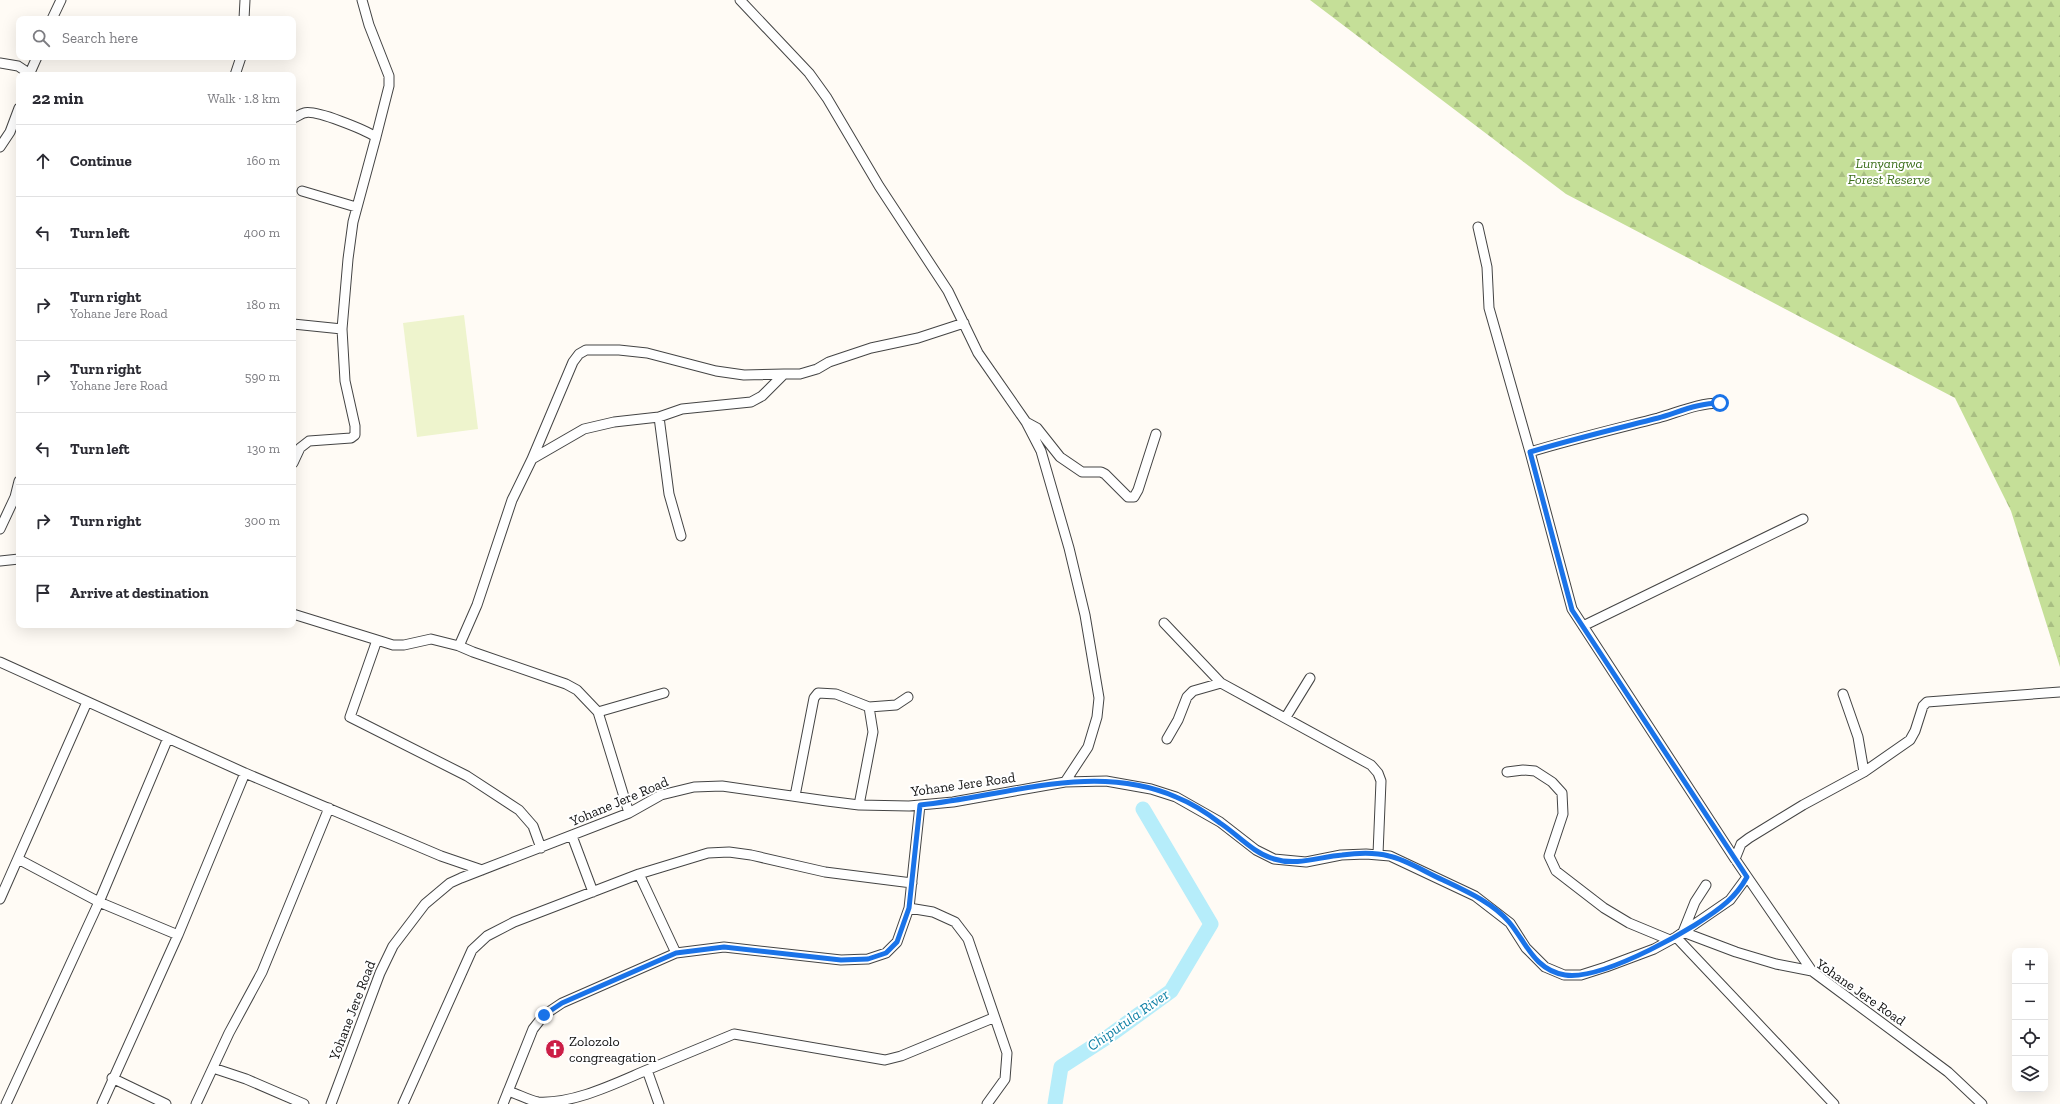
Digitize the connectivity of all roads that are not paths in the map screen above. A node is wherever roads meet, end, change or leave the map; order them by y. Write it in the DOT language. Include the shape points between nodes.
graph roads {
  1 [pos="61,0"];
  2 [pos="245,0"];
  3 [pos="362,0"];
  4 [pos="740,0"];
  5 [pos="53,16"];
  6 [pos="244,16"];
  7 [pos="36,60"];
  8 [pos="240,60"];
  9 [pos="0,63"];
  10 [pos="25,72"];
  11 [pos="30,72"];
  12 [pos="236,72"];
  13 [pos="16,116"];
  14 [pos="296,116"];
  15 [pos="10,132"];
  16 [pos="16,134"];
  17 [pos="376,137"];
  18 [pos="0,147"];
  19 [pos="302,191"];
  20 [pos="356,207"];
  21 [pos="1478,226"];
  22 [pos="964,323"];
  23 [pos="296,324"];
  24 [pos="342,329"];
  25 [pos="784,374"];
  26 [pos="1720,403"];
  27 [pos="659,417"];
  28 [pos="1026,422"];
  29 [pos="1156,434"];
  30 [pos="1530,452"];
  31 [pos="296,457"];
  32 [pos="532,459"];
  33 [pos="16,493"];
  34 [pos="3,515"];
  35 [pos="1803,519"];
  36 [pos="0,529"];
  37 [pos="681,536"];
  38 [pos="16,559"];
  39 [pos="0,560"];
  40 [pos="296,615"];
  41 [pos="1164,623"];
  42 [pos="1583,626"];
  43 [pos="377,640"];
  44 [pos="459,646"];
  45 [pos="2,663"];
  46 [pos="0,673"];
  47 [pos="1310,678"];
  48 [pos="1221,683"];
  49 [pos="2060,692"];
  50 [pos="664,693"];
  51 [pos="1843,694"];
  52 [pos="908,697"];
  53 [pos="87,702"];
  54 [pos="869,706"];
  55 [pos="598,712"];
  56 [pos="1286,717"];
  57 [pos="168,738"];
  58 [pos="1167,739"];
  59 [pos="1507,772"];
  60 [pos="1864,772"];
  61 [pos="245,773"];
  62 [pos="1065,782"];
  63 [pos="795,796"];
  64 [pos="859,805"];
  65 [pos="920,805"];
  66 [pos="329,808"];
  67 [pos="629,813"];
  68 [pos="572,836"];
  69 [pos="541,848"];
  70 [pos="1378,854"];
  71 [pos="18,859"];
  72 [pos="1735,859"];
  73 [pos="482,870"];
  74 [pos="639,874"];
  75 [pos="1747,877"];
  76 [pos="912,883"];
  77 [pos="1706,885"];
  78 [pos="593,892"];
  79 [pos="0,899"];
  80 [pos="99,902"];
  81 [pos="909,908"];
  82 [pos="178,935"];
  83 [pos="1676,936"];
  84 [pos="676,953"];
  85 [pos="1812,971"];
  86 [pos="994,1018"];
  87 [pos="213,1068"];
  88 [pos="647,1070"];
  89 [pos="112,1078"];
  90 [pos="508,1091"];
  91 [pos="6,1104"];
  92 [pos="102,1104"];
  93 [pos="166,1104"];
  94 [pos="196,1104"];
  95 [pos="304,1104"];
  96 [pos="331,1104"];
  97 [pos="403,1104"];
  98 [pos="503,1104"];
  99 [pos="659,1104"];
  100 [pos="987,1104"];
  101 [pos="1834,1104"];
  102 [pos="1982,1104"];
  1 -- 5 [label="street"];
  2 -- 6 [label="street"];
  3 -- 17 [label="street" via="368,25 389,76 389,86"];
  4 -- 22 [label="street" via="809,72 948,291"];
  7 -- 11 [label="street"];
  8 -- 12 [label="street"];
  9 -- 10 [label="street" via="18,66"];
  13 -- 15 [label="street"];
  14 -- 17 [label="street" via="311,112 346,123"];
  15 -- 16 [label="street"];
  15 -- 18 [label="street"];
  17 -- 20 [label="street"];
  19 -- 20 [label="street"];
  20 -- 24 [label="street" via="348,259"];
  21 -- 30 [label="street" via="1487,267 1489,308"];
  22 -- 25 [label="street" via="918,338 872,348 829,362 817,370"];
  22 -- 28 [label="street" via="978,353"];
  23 -- 24 [label="street"];
  24 -- 31 [label="street" via="345,381 355,435 351,438 309,441 300,448"];
  25 -- 27 [label="street" via="762,396 751,402 682,409"];
  25 -- 32 [label="street" via="744,375 716,372 647,353 586,350 573,362"];
  26 -- 30 [label="street" via="1704,403"];
  27 -- 32 [label="street" via="614,422 584,429"];
  27 -- 37 [label="street" via="669,494"];
  28 -- 29 [label="street" via="1037,428 1060,456 1082,472 1105,474 1131,498 1138,490"];
  28 -- 62 [label="street" via="1041,451 1069,548 1085,615 1099,698 1095,725 1088,746"];
  30 -- 42 [label="street" via="1572,610"];
  32 -- 44 [label="street" via="512,500 477,606"];
  33 -- 34 [label="street"];
  34 -- 36 [label="street"];
  35 -- 42 [label="street"];
  38 -- 39 [label="street"];
  40 -- 43 [label="street"];
  41 -- 48 [label="street"];
  42 -- 72 [label="street"];
  43 -- 44 [label="street" via="392,645 404,645 431,639"];
  43 -- 69 [label="street" via="350,717 467,776 519,810 533,826"];
  44 -- 55 [label="street" via="566,684 577,690"];
  45 -- 46 [label="street"];
  45 -- 53 [label="street"];
  47 -- 56 [label="street"];
  48 -- 56 [label="street"];
  48 -- 58 [label="street" via="1193,691 1187,697"];
  49 -- 60 [label="street" via="1926,702 1910,740"];
  50 -- 55 [label="street"];
  51 -- 60 [label="street" via="1858,737"];
  52 -- 54 [label="street" via="896,705"];
  53 -- 57 [label="street"];
  53 -- 71 [label="street"];
  54 -- 63 [label="street" via="836,694 818,693 814,698"];
  54 -- 64 [label="street" via="873,732"];
  55 -- 67 [label="street"];
  56 -- 70 [label="street" via="1356,755 1378,773 1381,781"];
  57 -- 61 [label="street"];
  57 -- 80 [label="street"];
  59 -- 83 [label="street" via="1534,771 1552,782 1562,793 1563,814 1549,856 1556,871 1604,908 1629,923"];
  60 -- 72 [label="street" via="1749,838 1741,844"];
  61 -- 66 [label="street"];
  61 -- 82 [label="street"];
  62 -- 65 [label="street, Yohane Jere Road" via="953,802"];
  62 -- 70 [label="street, Yohane Jere Road" via="1106,781 1151,789 1176,797 1220,822 1256,850 1274,859 1306,862 1341,855"];
  63 -- 64 [label="street, Yohane Jere Road"];
  63 -- 67 [label="street, Yohane Jere Road" via="722,786 694,787 662,795"];
  64 -- 65 [label="street, Yohane Jere Road"];
  65 -- 76 [label="street"];
  66 -- 73 [label="street" via="442,856"];
  66 -- 87 [label="street" via="262,972"];
  67 -- 68 [label="street, Yohane Jere Road"];
  68 -- 69 [label="street, Yohane Jere Road"];
  68 -- 78 [label="street"];
  69 -- 73 [label="street, Yohane Jere Road"];
  70 -- 83 [label="street, Yohane Jere Road" via="1390,856 1475,896 1510,923 1526,948 1545,967 1564,975 1581,975 1606,967 1654,949"];
  71 -- 79 [label="street"];
  71 -- 80 [label="street"];
  72 -- 75 [label="street"];
  73 -- 96 [label="street, Yohane Jere Road" via="450,883 425,904 393,946 380,973"];
  74 -- 76 [label="street" via="708,853 729,852 825,872"];
  74 -- 78 [label="street"];
  74 -- 84 [label="street"];
  75 -- 83 [label="street, Yohane Jere Road" via="1730,900"];
  75 -- 85 [label="street"];
  76 -- 81 [label="street"];
  77 -- 83 [label="street"];
  78 -- 97 [label="street" via="514,922 478,942"];
  80 -- 82 [label="street"];
  80 -- 91 [label="street"];
  81 -- 84 [label="street" via="897,942 886,953 868,959 841,960 724,947"];
  81 -- 86 [label="street" via="933,912 955,922 968,939"];
  82 -- 89 [label="street"];
  83 -- 85 [label="street, Yohane Jere Road" via="1776,964"];
  83 -- 101 [label="street"];
  84 -- 90 [label="street" via="562,1003 548,1012 533,1029"];
  85 -- 102 [label="street, Yohane Jere Road" via="1948,1072"];
  86 -- 88 [label="street" via="901,1056 884,1060 734,1034"];
  86 -- 100 [label="street" via="1007,1053 1005,1079"];
  87 -- 94 [label="street"];
  87 -- 95 [label="street"];
  88 -- 90 [label="street" via="585,1095 557,1103 536,1102"];
  88 -- 99 [label="street"];
  89 -- 92 [label="street"];
  89 -- 93 [label="street"];
  90 -- 98 [label="street"];
}
